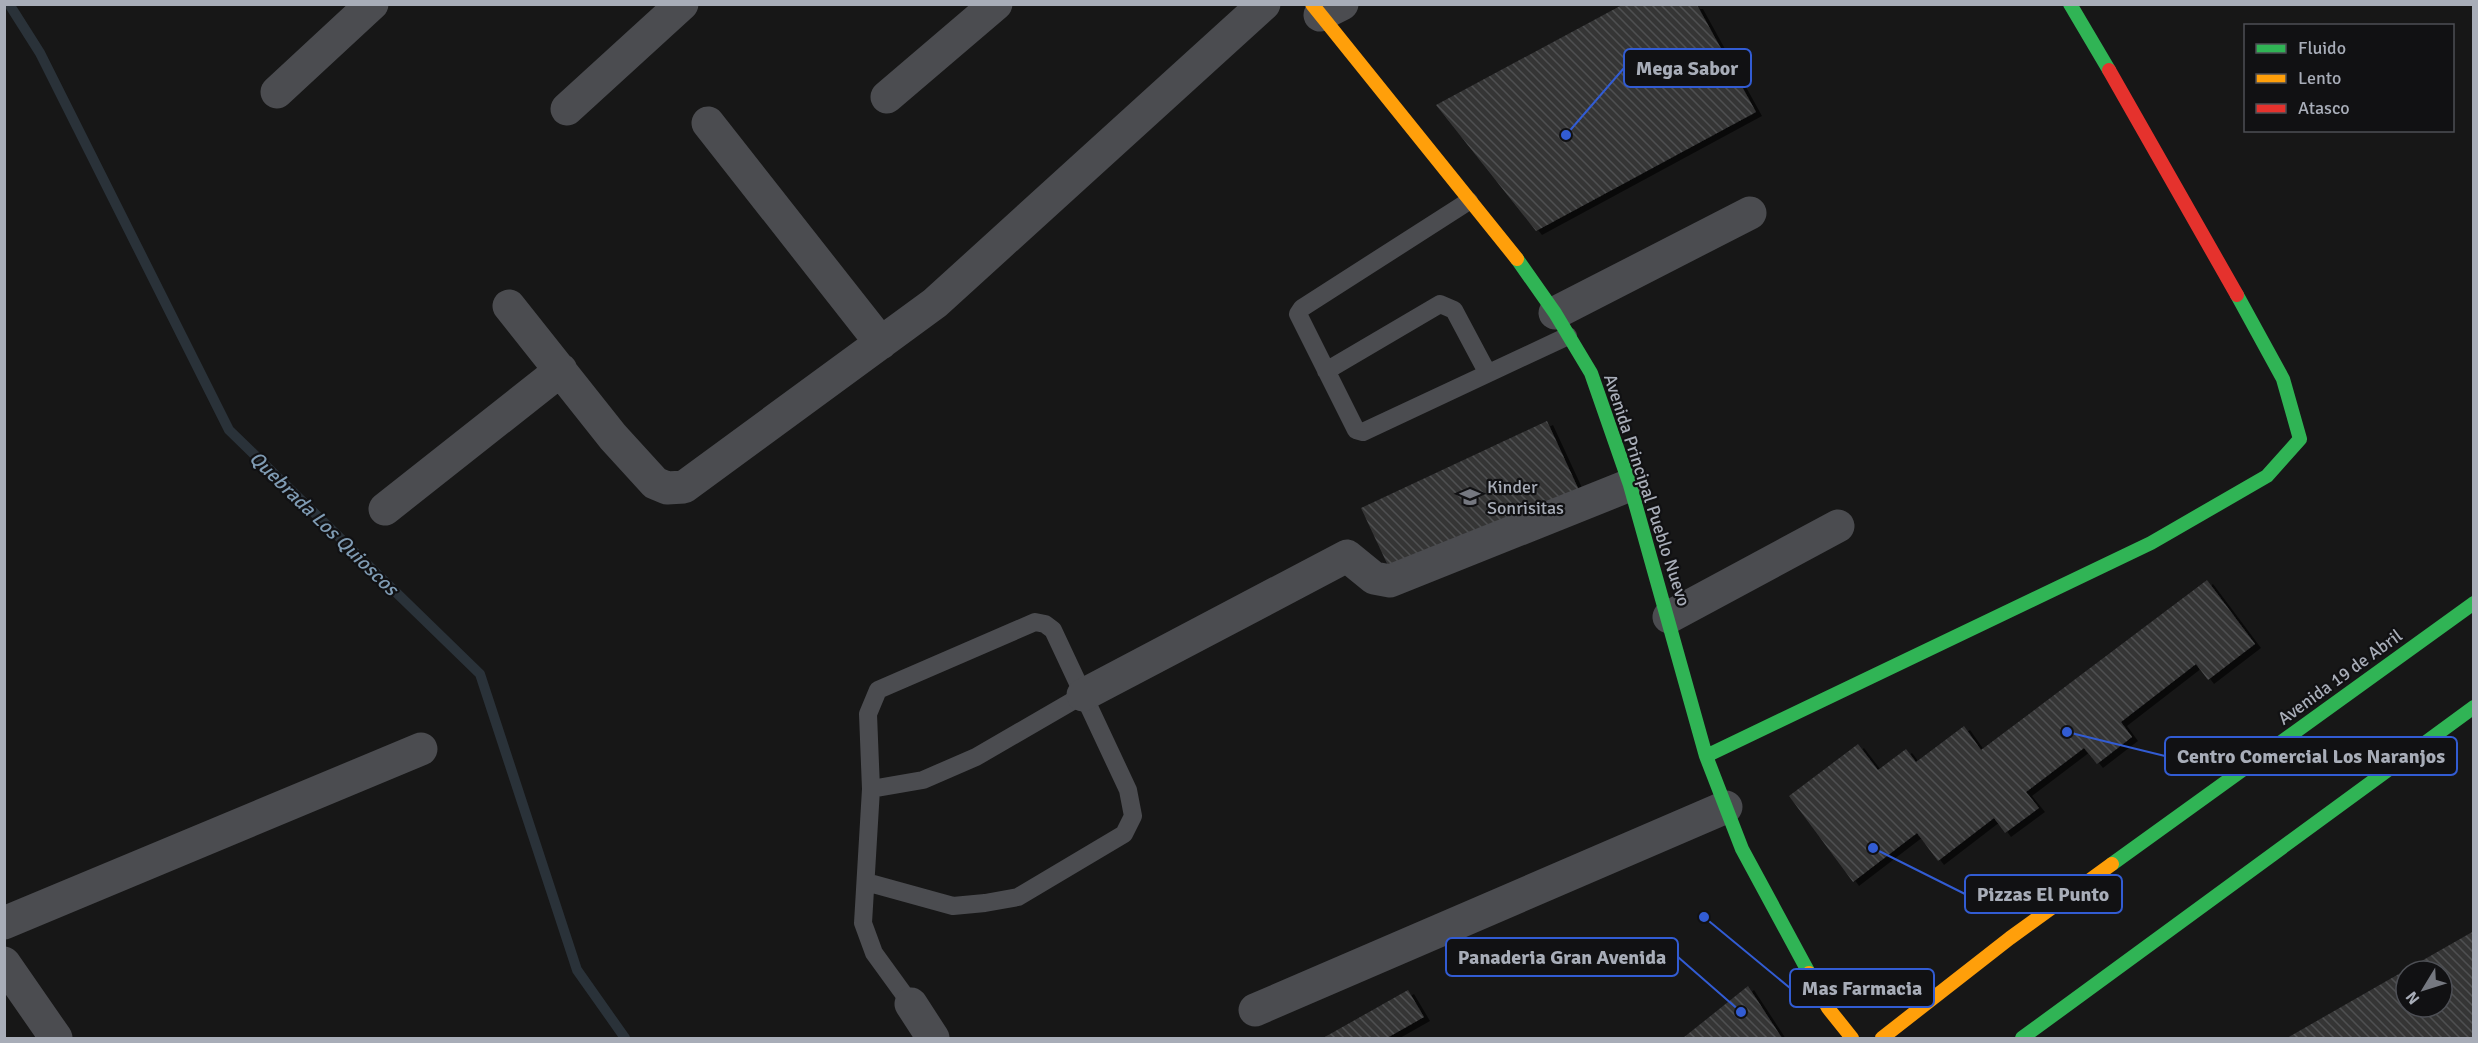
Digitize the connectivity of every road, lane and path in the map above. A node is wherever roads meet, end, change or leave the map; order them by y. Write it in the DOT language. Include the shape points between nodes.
graph roads {
  1 [pos="372,4"];
  2 [pos="682,4"];
  3 [pos="996,4"];
  4 [pos="1264,4"];
  5 [pos="2070,4"];
  6 [pos="1324,8"];
  7 [pos="277,92"];
  8 [pos="887,97"];
  9 [pos="567,109"];
  10 [pos="708,123"];
  11 [pos="1469,201"];
  12 [pos="1750,213"];
  13 [pos="509,306"];
  14 [pos="1562,324"];
  15 [pos="881,343"];
  16 [pos="561,370"];
  17 [pos="1326,371"];
  18 [pos="1487,372"];
  19 [pos="1630,485"];
  20 [pos="386,509"];
  21 [pos="1838,526"];
  22 [pos="2474,603"];
  23 [pos="1669,617"];
  24 [pos="1083,694"];
  25 [pos="2474,707"];
  26 [pos="421,749"];
  27 [pos="1706,756"];
  28 [pos="871,789"];
  29 [pos="1726,807"];
  30 [pos="866,882"];
  31 [pos="4,923"];
  32 [pos="4,963"];
  33 [pos="911,1004"];
  34 [pos="1255,1011"];
  35 [pos="56,1038"];
  36 [pos="933,1038"];
  37 [pos="1852,1038"];
  38 [pos="1882,1038"];
  39 [pos="2022,1038"];
  1 -- 7 [label="street"];
  2 -- 9 [label="street"];
  3 -- 8 [label="street"];
  4 -- 15 [label="street" via="935,303"];
  5 -- 27 [label="street" via="2200,226 2283,379 2300,439 2267,476 2151,543"];
  6 -- 11 [label="street, Avenida Principal Pueblo Nuevo"];
  10 -- 15 [label="street"];
  11 -- 14 [label="street, Avenida Principal Pueblo Nuevo" via="1517,259"];
  11 -- 17 [label="lane" via="1302,308 1298,314"];
  12 -- 14 [label="street"];
  13 -- 16 [label="street"];
  14 -- 18 [label="lane"];
  14 -- 19 [label="street, Avenida Principal Pueblo Nuevo" via="1591,373"];
  15 -- 16 [label="street" via="684,487 667,488 655,483"];
  16 -- 20 [label="street"];
  17 -- 18 [label="lane" via="1356,430 1363,432"];
  17 -- 18 [label="lane" via="1440,304 1454,310"];
  19 -- 23 [label="street, Avenida Principal Pueblo Nuevo"];
  19 -- 24 [label="street" via="1390,581 1374,578 1347,556"];
  21 -- 23 [label="street"];
  22 -- 38 [label="street, Avenida 19 de Abril" via="2010,938"];
  23 -- 27 [label="street, Avenida Principal Pueblo Nuevo"];
  24 -- 28 [label="lane" via="976,757 922,780"];
  24 -- 28 [label="lane" via="1053,630 1035,622 878,690 868,714"];
  24 -- 30 [label="lane" via="1128,790 1133,816 1124,834 1018,897 953,906"];
  25 -- 39 [label="street"];
  26 -- 31 [label="street"];
  27 -- 29 [label="street, Avenida Principal Pueblo Nuevo"];
  28 -- 30 [label="lane"];
  29 -- 34 [label="street"];
  29 -- 37 [label="street, Avenida Principal Pueblo Nuevo" via="1742,849 1828,1008"];
  30 -- 33 [label="lane" via="863,922 874,953"];
  32 -- 35 [label="street"];
  33 -- 36 [label="street"];
}
